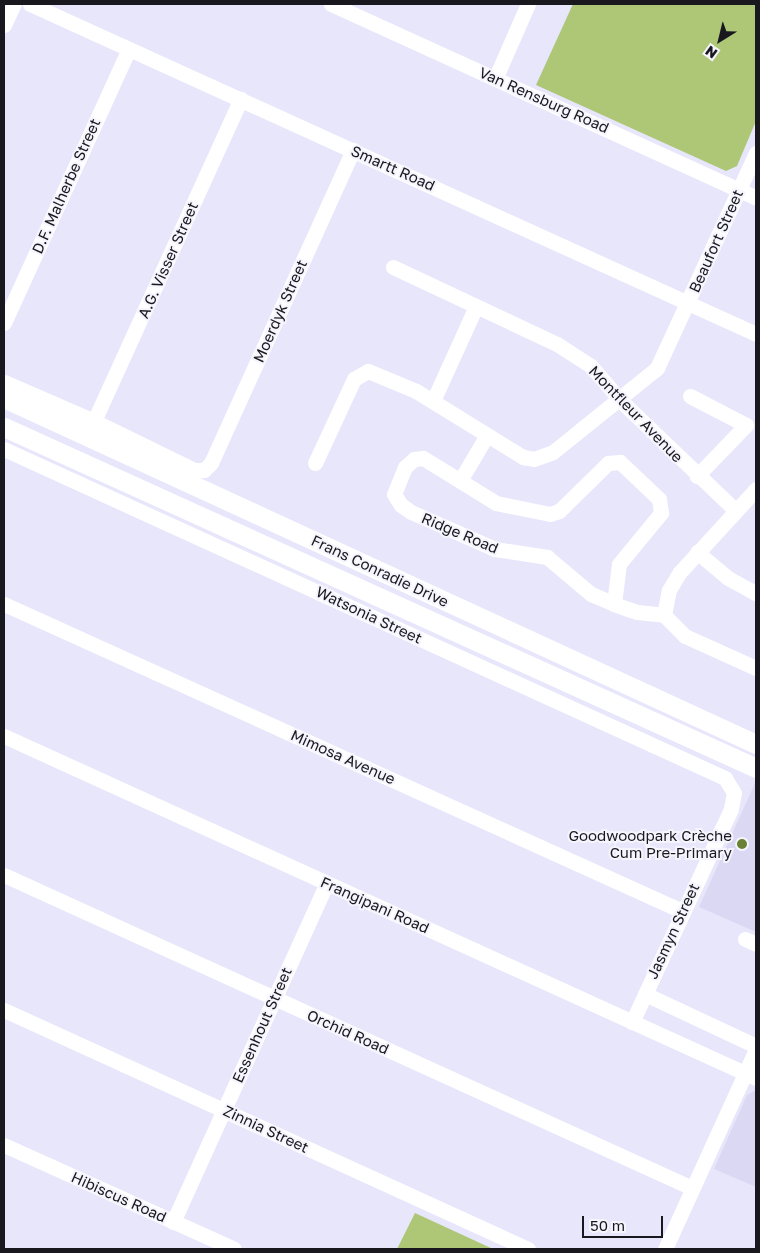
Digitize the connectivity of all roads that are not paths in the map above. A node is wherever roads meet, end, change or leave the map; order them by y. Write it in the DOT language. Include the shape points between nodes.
graph roads {
  1 [pos="14,4"];
  2 [pos="30,4"];
  3 [pos="331,4"];
  4 [pos="528,4"];
  5 [pos="4,25"];
  6 [pos="128,49"];
  7 [pos="495,79"];
  8 [pos="241,99"];
  9 [pos="353,150"];
  10 [pos="756,153"];
  11 [pos="739,190"];
  12 [pos="756,198"];
  13 [pos="393,267"];
  14 [pos="688,302"];
  15 [pos="476,306"];
  16 [pos="4,323"];
  17 [pos="756,334"];
  18 [pos="4,382"];
  19 [pos="690,396"];
  20 [pos="4,398"];
  21 [pos="620,400"];
  22 [pos="432,401"];
  23 [pos="94,421"];
  24 [pos="4,427"];
  25 [pos="487,435"];
  26 [pos="4,449"];
  27 [pos="315,463"];
  28 [pos="697,476"];
  29 [pos="461,479"];
  30 [pos="756,489"];
  31 [pos="735,510"];
  32 [pos="697,552"];
  33 [pos="755,593"];
  34 [pos="4,604"];
  35 [pos="614,604"];
  36 [pos="664,615"];
  37 [pos="756,668"];
  38 [pos="4,736"];
  39 [pos="756,744"];
  40 [pos="756,768"];
  41 [pos="732,785"];
  42 [pos="4,875"];
  43 [pos="327,883"];
  44 [pos="682,911"];
  45 [pos="645,994"];
  46 [pos="274,998"];
  47 [pos="4,1010"];
  48 [pos="632,1022"];
  49 [pos="756,1047"];
  50 [pos="751,1076"];
  51 [pos="224,1110"];
  52 [pos="4,1145"];
  53 [pos="692,1188"];
  54 [pos="173,1222"];
  55 [pos="234,1249"];
  56 [pos="528,1249"];
  57 [pos="665,1249"];
  1 -- 5 [label="street"];
  2 -- 6 [label="street, Smartt Road"];
  3 -- 7 [label="street, Van Rensburg Road"];
  4 -- 7 [label="street"];
  6 -- 8 [label="street, Smartt Road"];
  6 -- 16 [label="street, D.F. Malherbe Street"];
  7 -- 11 [label="street, Van Rensburg Road"];
  8 -- 9 [label="street, Smartt Road"];
  8 -- 23 [label="street, A.G. Visser Street"];
  9 -- 14 [label="street, Smartt Road"];
  9 -- 23 [label="street, Moerdyk Street" via="215,454 204,470 194,470"];
  10 -- 11 [label="street, Beaufort Street"];
  11 -- 12 [label="street, Van Rensburg Road"];
  11 -- 14 [label="street, Beaufort Street"];
  13 -- 15 [label="street, Montfleur Avenue"];
  14 -- 17 [label="street, Smartt Road"];
  14 -- 21 [label="street, Beaufort Street" via="657,368"];
  15 -- 21 [label="street, Montfleur Avenue" via="557,344 591,366"];
  15 -- 22 [label="street"];
  18 -- 23 [label="street"];
  19 -- 28 [label="street" via="746,425"];
  20 -- 39 [label="main road, Frans Conradie Drive"];
  21 -- 25 [label="street, Beaufort Street" via="553,452 539,458 523,457"];
  21 -- 28 [label="street, Montfleur Avenue"];
  22 -- 25 [label="street, Beaufort Street"];
  22 -- 27 [label="street, Beaufort Street" via="373,372 358,374"];
  24 -- 40 [label="main road, Frans Conradie Drive"];
  25 -- 29 [label="street"];
  26 -- 41 [label="street, Watsonia Street" via="710,769"];
  28 -- 31 [label="street, Montfleur Avenue"];
  29 -- 35 [label="street, Ridge Road" via="423,458 414,459 405,467 394,494 400,505 411,512 495,549 547,557 580,588"];
  29 -- 35 [label="street, Ridge Road" via="502,506 550,514 559,511 612,460 626,467 659,498 661,513 620,564"];
  30 -- 31 [label="street"];
  31 -- 32 [label="street"];
  32 -- 33 [label="street" via="728,578"];
  32 -- 36 [label="street" via="669,590"];
  34 -- 44 [label="street, Mimosa Avenue"];
  35 -- 36 [label="street, Ridge Road" via="637,612"];
  36 -- 37 [label="street" via="685,636"];
  38 -- 43 [label="street, Frangipani Road"];
  41 -- 44 [label="street, Jasmyn Street" via="730,809"];
  42 -- 46 [label="street, Orchid Road"];
  43 -- 46 [label="street, Essenhout Street"];
  43 -- 48 [label="street, Frangipani Road"];
  44 -- 45 [label="street, Jasmyn Street"];
  45 -- 48 [label="street, Jasmyn Street"];
  45 -- 49 [label="street"];
  46 -- 51 [label="street, Essenhout Street"];
  46 -- 53 [label="street, Orchid Road"];
  47 -- 51 [label="street, Zinnia Street"];
  48 -- 50 [label="street, Frangipani Road"];
  49 -- 50 [label="street"];
  50 -- 53 [label="street"];
  51 -- 54 [label="street, Essenhout Street"];
  51 -- 56 [label="street, Zinnia Street"];
  52 -- 54 [label="street, Hibiscus Road"];
  53 -- 57 [label="street"];
  54 -- 55 [label="street, Hibiscus Road"];
}
